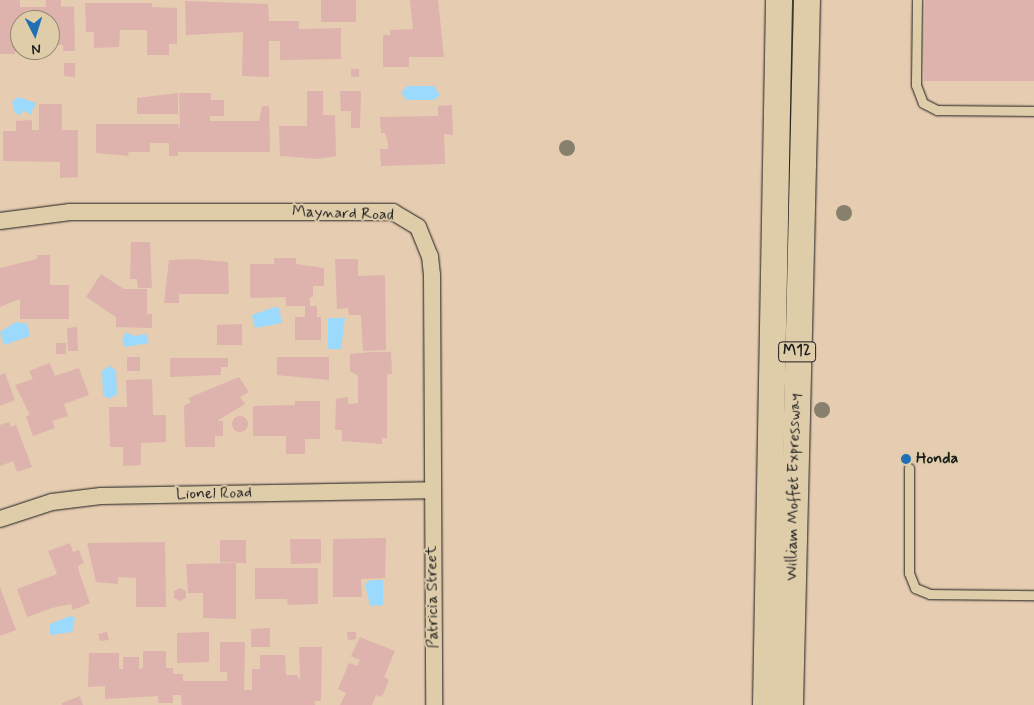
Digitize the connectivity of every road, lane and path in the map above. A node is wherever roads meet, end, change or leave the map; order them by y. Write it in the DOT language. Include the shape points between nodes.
graph roads {
  1 [pos="779,0"];
  2 [pos="807,0"];
  3 [pos="916,0"];
  4 [pos="1034,111"];
  5 [pos="0,221"];
  6 [pos="909,468"];
  7 [pos="431,490"];
  8 [pos="0,519"];
  9 [pos="1034,595"];
  10 [pos="434,705"];
  11 [pos="766,705"];
  12 [pos="790,705"];
  1 -- 11 [label="main road, William Moffet Expressway / M12"];
  2 -- 12 [label="main road, William Moffet Expressway / M12"];
  3 -- 4 [label="lane" via="916,85 923,104 937,110"];
  5 -- 7 [label="street, Maynard Road" via="70,212 394,212 406,217 418,227 430,256"];
  6 -- 9 [label="lane" via="909,573 915,588 930,594"];
  7 -- 8 [label="street, Lionel Road" via="101,496 52,502"];
  7 -- 10 [label="street, Patricia Street"];
}
